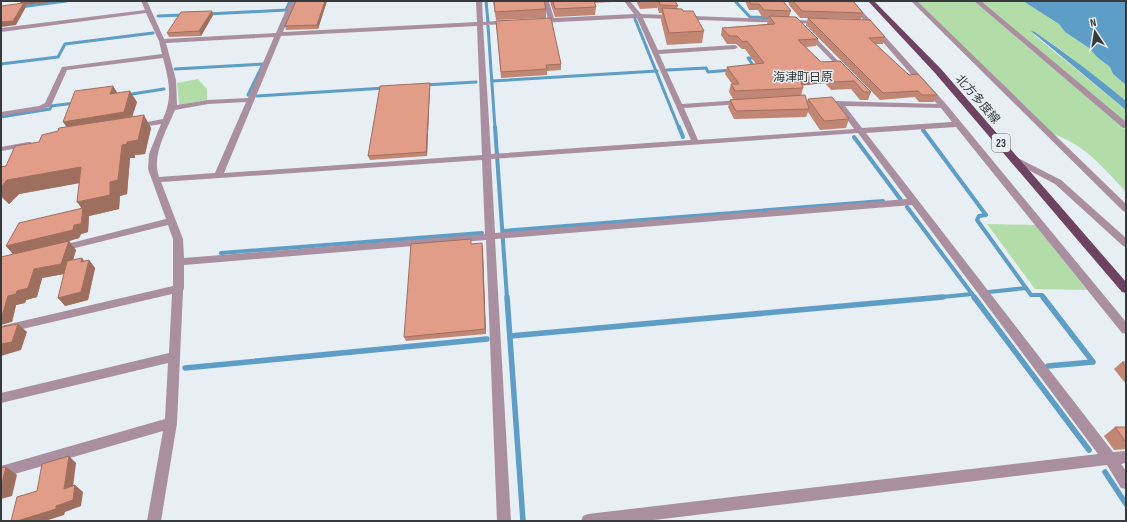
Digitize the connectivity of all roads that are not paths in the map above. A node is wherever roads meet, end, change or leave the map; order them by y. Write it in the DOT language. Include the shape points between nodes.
graph roads {
  1 [pos="144,1"];
  2 [pos="293,1"];
  3 [pos="479,1"];
  4 [pos="543,1"];
  5 [pos="627,1"];
  6 [pos="850,1"];
  7 [pos="871,1"];
  8 [pos="914,1"];
  9 [pos="977,1"];
  10 [pos="149,11"];
  11 [pos="639,16"];
  12 [pos="794,18"];
  13 [pos="551,20"];
  14 [pos="519,22"];
  15 [pos="527,22"];
  16 [pos="826,22"];
  17 [pos="480,24"];
  18 [pos="1,30"];
  19 [pos="279,34"];
  20 [pos="162,41"];
  21 [pos="735,47"];
  22 [pos="655,52"];
  23 [pos="166,56"];
  24 [pos="850,75"];
  25 [pos="251,100"];
  26 [pos="748,102"];
  27 [pos="825,102"];
  28 [pos="838,104"];
  29 [pos="680,106"];
  30 [pos="943,106"];
  31 [pos="172,108"];
  32 [pos="1,114"];
  33 [pos="166,121"];
  34 [pos="958,124"];
  35 [pos="1126,126"];
  36 [pos="127,128"];
  37 [pos="860,130"];
  38 [pos="695,141"];
  39 [pos="40,142"];
  40 [pos="1,149"];
  41 [pos="489,156"];
  42 [pos="1016,160"];
  43 [pos="219,175"];
  44 [pos="156,180"];
  45 [pos="912,202"];
  46 [pos="1126,209"];
  47 [pos="172,221"];
  48 [pos="493,236"];
  49 [pos="1126,244"];
  50 [pos="46,252"];
  51 [pos="179,262"];
  52 [pos="179,288"];
  53 [pos="1126,289"];
  54 [pos="1,330"];
  55 [pos="1126,330"];
  56 [pos="174,357"];
  57 [pos="1,398"];
  58 [pos="171,423"];
  59 [pos="1126,457"];
  60 [pos="1110,459"];
  61 [pos="1,472"];
  62 [pos="1126,483"];
  63 [pos="154,521"];
  64 [pos="504,521"];
  65 [pos="588,521"];
  1 -- 10 [label="street"];
  2 -- 19 [label="street"];
  3 -- 17 [label="street"];
  4 -- 13 [label="street" via="547,3"];
  5 -- 11 [label="street"];
  6 -- 30 [label="street" via="865,23"];
  7 -- 42 [label="main road, 北方多度線 / 23" via="938,71"];
  8 -- 46 [label="street"];
  9 -- 35 [label="street"];
  10 -- 18 [label="street"];
  10 -- 20 [label="street"];
  11 -- 12 [label="street"];
  11 -- 13 [label="street"];
  11 -- 22 [label="street"];
  12 -- 16 [label="street"];
  12 -- 24 [label="street"];
  13 -- 15 [label="street"];
  14 -- 17 [label="street"];
  17 -- 19 [label="street"];
  17 -- 41 [label="street"];
  19 -- 20 [label="street"];
  19 -- 25 [label="street"];
  20 -- 23 [label="street"];
  21 -- 22 [label="street"];
  22 -- 29 [label="street"];
  23 -- 31 [label="street" via="172,80"];
  23 -- 32 [label="street" via="64,68 48,104 41,108"];
  25 -- 31 [label="street" via="208,102"];
  25 -- 43 [label="street"];
  26 -- 29 [label="street"];
  27 -- 28 [label="street"];
  28 -- 30 [label="street" via="875,101"];
  28 -- 37 [label="street"];
  29 -- 38 [label="street"];
  30 -- 34 [label="street"];
  31 -- 33 [label="street"];
  33 -- 36 [label="street"];
  33 -- 44 [label="street" via="153,154 152,169"];
  34 -- 37 [label="street"];
  34 -- 55 [label="street"];
  37 -- 38 [label="street"];
  37 -- 45 [label="street"];
  38 -- 41 [label="street"];
  39 -- 40 [label="street"];
  41 -- 43 [label="street"];
  41 -- 48 [label="street"];
  42 -- 49 [label="street" via="1058,182"];
  42 -- 53 [label="main road, 北方多度線 / 23"];
  43 -- 44 [label="street"];
  44 -- 47 [label="street"];
  45 -- 48 [label="street"];
  45 -- 60 [label="street"];
  47 -- 50 [label="street"];
  47 -- 51 [label="street" via="178,239"];
  48 -- 51 [label="street"];
  48 -- 64 [label="street"];
  51 -- 52 [label="street"];
  52 -- 54 [label="street"];
  52 -- 56 [label="street"];
  56 -- 57 [label="street"];
  56 -- 58 [label="street"];
  58 -- 61 [label="street"];
  58 -- 63 [label="street"];
  59 -- 60 [label="street"];
  60 -- 62 [label="street"];
  60 -- 65 [label="street"];
}
